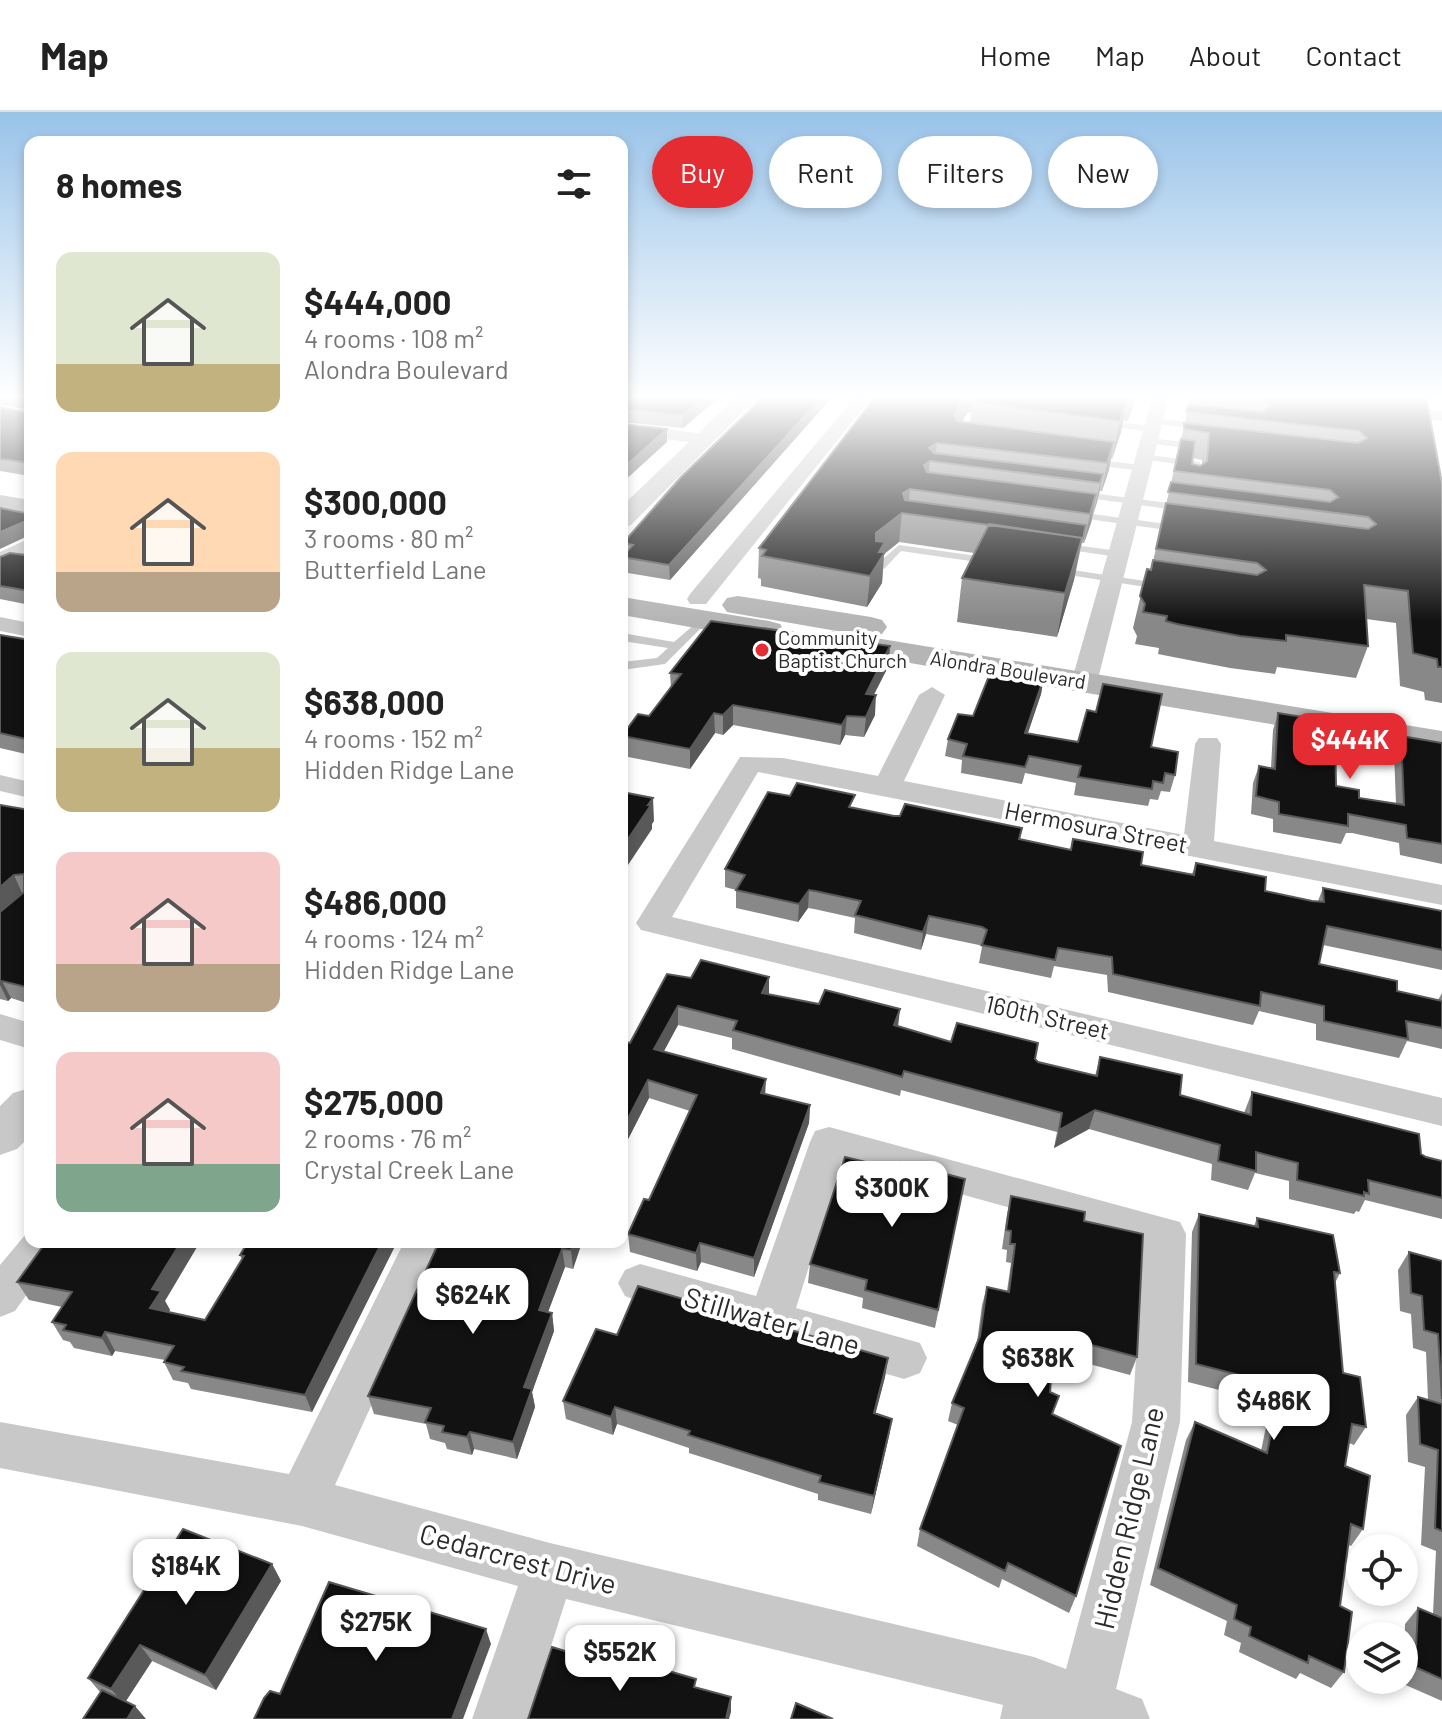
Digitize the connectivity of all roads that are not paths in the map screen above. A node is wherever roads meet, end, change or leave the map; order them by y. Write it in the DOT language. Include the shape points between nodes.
graph roads {
  1 [pos="667,471"];
  2 [pos="807,471"];
  3 [pos="1141,471"];
  4 [pos="1196,471"];
  5 [pos="0,486"];
  6 [pos="1192,489"];
  7 [pos="24,490"];
  8 [pos="1071,493"];
  9 [pos="631,501"];
  10 [pos="0,503"];
  11 [pos="24,507"];
  12 [pos="1195,509"];
  13 [pos="1130,511"];
  14 [pos="1061,513"];
  15 [pos="1194,531"];
  16 [pos="1043,543"];
  17 [pos="1118,554"];
  18 [pos="1001,562"];
  19 [pos="880,567"];
  20 [pos="1045,569"];
  21 [pos="1111,579"];
  22 [pos="628,588"];
  23 [pos="1172,589"];
  24 [pos="628,606"];
  25 [pos="700,609"];
  26 [pos="0,624"];
  27 [pos="24,629"];
  28 [pos="628,638"];
  29 [pos="678,646"];
  30 [pos="628,666"];
  31 [pos="1086,672"];
  32 [pos="932,695"];
  33 [pos="1442,719"];
  34 [pos="1442,742"];
  35 [pos="1208,744"];
  36 [pos="0,783"];
  37 [pos="887,787"];
  38 [pos="24,789"];
  39 [pos="1198,848"];
  40 [pos="1442,895"];
  41 [pos="652,923"];
  42 [pos="0,1027"];
  43 [pos="24,1034"];
  44 [pos="24,1112"];
  45 [pos="1442,1112"];
  46 [pos="0,1136"];
  47 [pos="38,1248"];
  48 [pos="422,1248"];
  49 [pos="640,1283"];
  50 [pos="0,1298"];
  51 [pos="770,1320"];
  52 [pos="904,1358"];
  53 [pos="0,1445"];
  54 [pos="302,1501"];
  55 [pos="550,1569"];
  56 [pos="1031,1702"];
  57 [pos="1103,1712"];
  58 [pos="500,1719"];
  1 -- 9 [label="street"];
  2 -- 25 [label="street"];
  3 -- 13 [label="street"];
  4 -- 6 [label="lane"];
  5 -- 7 [label="main road"];
  8 -- 13 [label="lane"];
  10 -- 11 [label="main road"];
  12 -- 13 [label="lane"];
  13 -- 14 [label="lane"];
  13 -- 15 [label="lane"];
  13 -- 17 [label="street"];
  16 -- 17 [label="lane"];
  17 -- 21 [label="street"];
  18 -- 19 [label="lane" via="899,548"];
  20 -- 21 [label="lane"];
  21 -- 23 [label="lane"];
  21 -- 31 [label="street"];
  22 -- 25 [label="main road, Alondra Boulevard"];
  24 -- 25 [label="main road, Alondra Boulevard"];
  25 -- 29 [label="lane"];
  25 -- 31 [label="main road, Alondra Boulevard"];
  26 -- 27 [label="street"];
  28 -- 29 [label="lane"];
  29 -- 30 [label="lane" via="661,661"];
  31 -- 33 [label="main road, Alondra Boulevard"];
  31 -- 34 [label="main road, Alondra Boulevard"];
  32 -- 37 [label="street"];
  35 -- 39 [label="street"];
  36 -- 38 [label="street"];
  37 -- 39 [label="street, Hermosura Street"];
  37 -- 41 [label="street, Hermosura Street" via="750,763"];
  39 -- 40 [label="street, Hermosura Street"];
  41 -- 45 [label="street, 160th Street"];
  42 -- 43 [label="street"];
  44 -- 46 [label="street"];
  47 -- 50 [label="street"];
  48 -- 54 [label="street"];
  49 -- 51 [label="street, Stillwater Lane"];
  51 -- 52 [label="street, Stillwater Lane"];
  51 -- 57 [label="street, Hidden Ridge Lane" via="829,1142 1165,1234 1156,1422"];
  53 -- 54 [label="street, Cedarcrest Drive"];
  54 -- 55 [label="street, Cedarcrest Drive"];
  55 -- 56 [label="street, Cedarcrest Drive"];
  55 -- 58 [label="street"];
  56 -- 57 [label="street, Cedarcrest Drive"];
}
